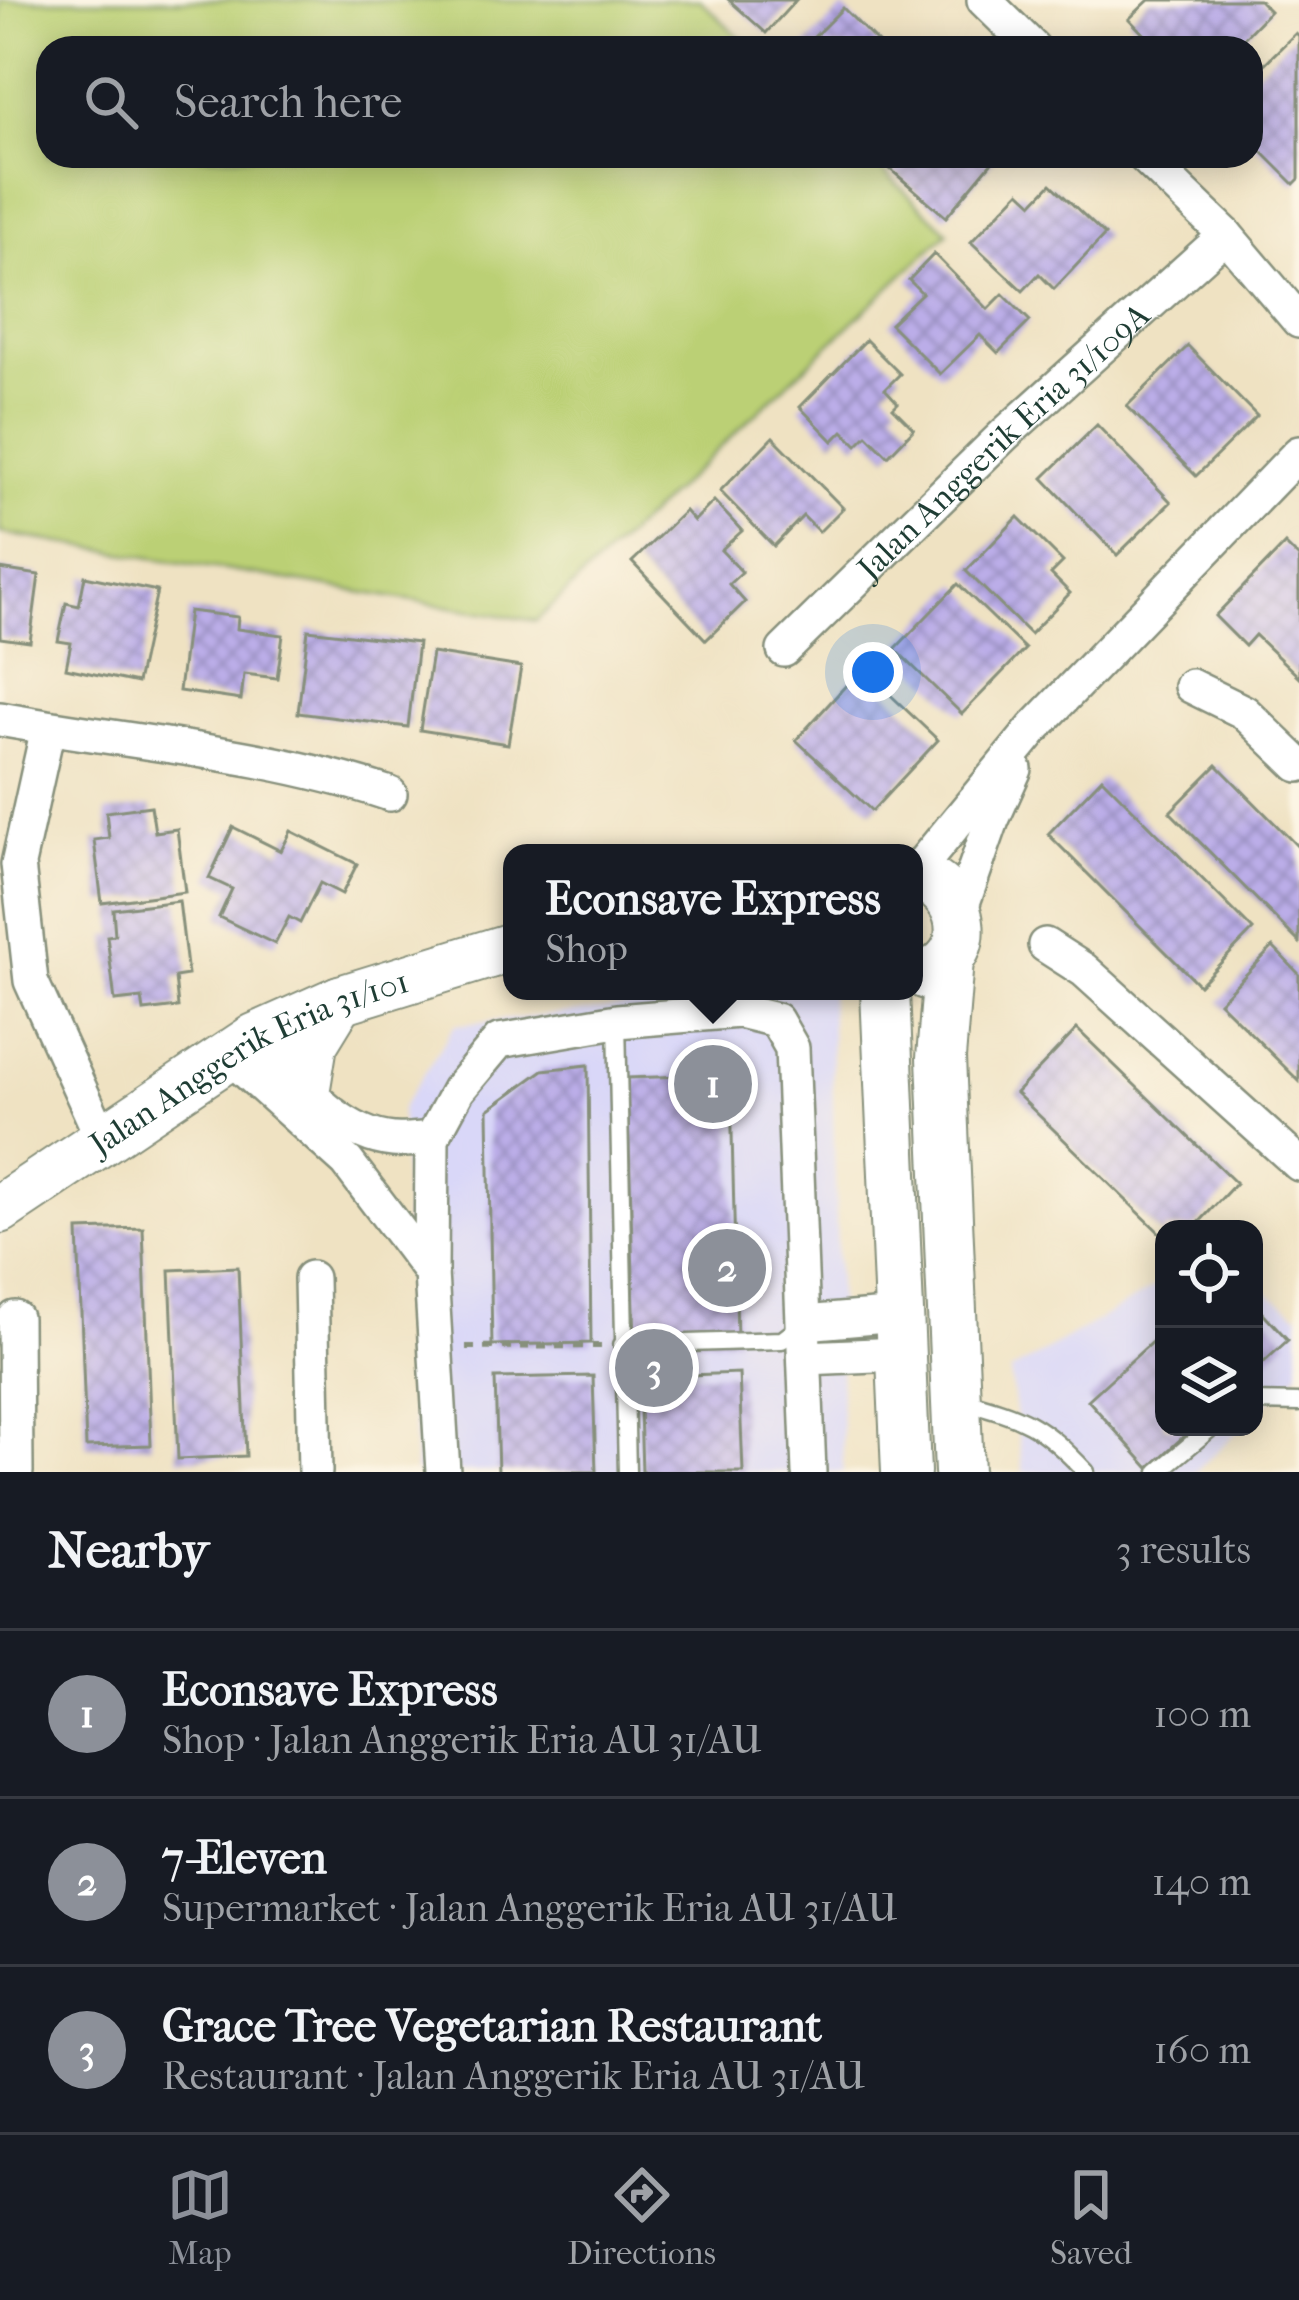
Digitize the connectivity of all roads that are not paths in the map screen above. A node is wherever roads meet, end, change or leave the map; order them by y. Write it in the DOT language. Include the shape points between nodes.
graph roads {
  1 [pos="984,0"];
  2 [pos="1021,36"];
  3 [pos="1156,168"];
  4 [pos="1226,235"];
  5 [pos="1299,321"];
  6 [pos="1299,453"];
  7 [pos="784,650"];
  8 [pos="1191,686"];
  9 [pos="0,719"];
  10 [pos="48,728"];
  11 [pos="1034,730"];
  12 [pos="1299,765"];
  13 [pos="390,794"];
  14 [pos="923,864"];
  15 [pos="923,879"];
  16 [pos="1045,945"];
  17 [pos="503,950"];
  18 [pos="941,951"];
  19 [pos="340,1000"];
  20 [pos="885,1000"];
  21 [pos="616,1021"];
  22 [pos="242,1046"];
  23 [pos="306,1088"];
  24 [pos="432,1138"];
  25 [pos="104,1142"];
  26 [pos="1299,1164"];
  27 [pos="0,1210"];
  28 [pos="431,1273"];
  29 [pos="311,1278"];
  30 [pos="15,1318"];
  31 [pos="899,1335"];
  32 [pos="797,1340"];
  33 [pos="622,1346"];
  34 [pos="955,1398"];
  35 [pos="1263,1402"];
  36 [pos="1299,1403"];
  37 [pos="1201,1436"];
  38 [pos="16,1472"];
  39 [pos="315,1472"];
  40 [pos="442,1472"];
  41 [pos="627,1472"];
  42 [pos="809,1472"];
  43 [pos="906,1472"];
  44 [pos="959,1472"];
  45 [pos="1086,1472"];
  46 [pos="1158,1472"];
  1 -- 2 [label="street"];
  3 -- 4 [label="street"];
  4 -- 5 [label="street"];
  4 -- 7 [label="street, Jalan Anggerik Eria 31/109A" via="1004,435"];
  6 -- 11 [label="street"];
  8 -- 12 [label="street" via="1244,712"];
  9 -- 10 [label="street"];
  10 -- 13 [label="street" via="215,752"];
  10 -- 25 [label="street" via="18,864 31,981"];
  11 -- 14 [label="street"];
  11 -- 18 [label="street"];
  15 -- 18 [label="street" via="942,887"];
  16 -- 26 [label="street" via="1084,970"];
  17 -- 19 [label="street, Jalan Anggerik Eria 31/101"];
  18 -- 34 [label="street"];
  19 -- 22 [label="street, Jalan Anggerik Eria 31/101"];
  19 -- 23 [label="street" via="313,1044"];
  20 -- 31 [label="street"];
  21 -- 24 [label="street" via="499,1041"];
  21 -- 32 [label="street" via="739,1011 776,1020 793,1048"];
  21 -- 33 [label="lane"];
  22 -- 23 [label="street"];
  22 -- 25 [label="street, Jalan Anggerik Eria 31/101"];
  22 -- 28 [label="street" via="347,1162"];
  23 -- 24 [label="street" via="366,1134"];
  24 -- 28 [label="street"];
  25 -- 27 [label="street, Jalan Anggerik Eria 31/101"];
  28 -- 40 [label="street"];
  29 -- 39 [label="street"];
  30 -- 38 [label="street"];
  31 -- 32 [label="street"];
  31 -- 43 [label="street"];
  32 -- 33 [label="lane"];
  32 -- 42 [label="street"];
  33 -- 41 [label="lane"];
  34 -- 44 [label="street"];
  34 -- 45 [label="lane" via="1051,1435"];
  35 -- 36 [label="lane"];
  37 -- 46 [label="lane"];
}
